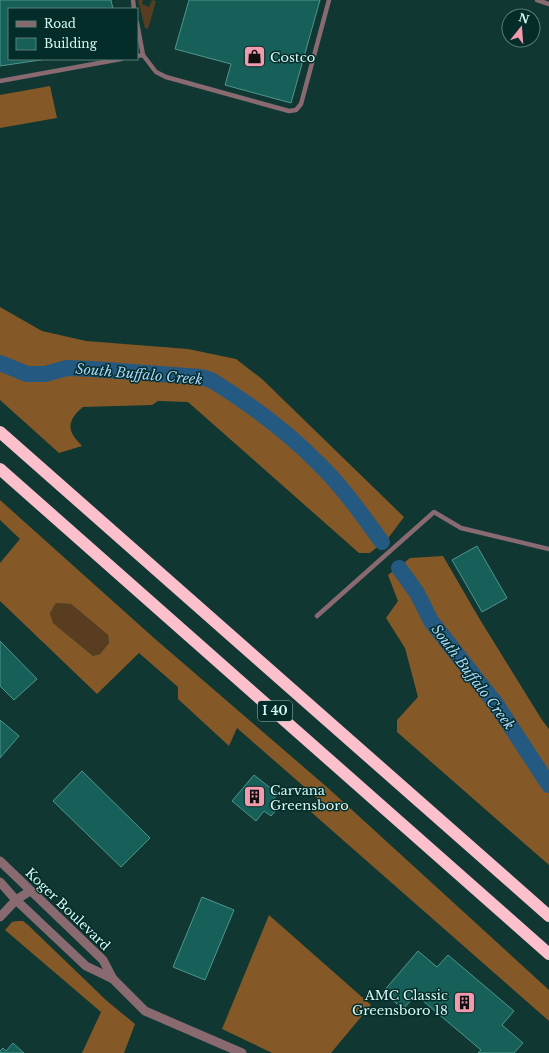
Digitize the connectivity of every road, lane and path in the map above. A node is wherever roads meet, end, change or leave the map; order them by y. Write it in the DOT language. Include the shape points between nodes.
graph roads {
  1 [pos="329,0"];
  2 [pos="537,0"];
  3 [pos="549,4"];
  4 [pos="138,28"];
  5 [pos="143,55"];
  6 [pos="138,56"];
  7 [pos="116,60"];
  8 [pos="0,81"];
  9 [pos="0,432"];
  10 [pos="0,469"];
  11 [pos="549,549"];
  12 [pos="317,616"];
  13 [pos="0,861"];
  14 [pos="0,882"];
  15 [pos="30,891"];
  16 [pos="16,900"];
  17 [pos="549,916"];
  18 [pos="0,917"];
  19 [pos="549,954"];
  20 [pos="113,979"];
  21 [pos="242,1053"];
  1 -- 5 [label="lane" via="301,104 296,110 288,111 166,77 156,72"];
  2 -- 3 [label="lane"];
  4 -- 5 [label="lane"];
  5 -- 6 [label="lane"];
  7 -- 8 [label="lane"];
  9 -- 17 [label="highway, I 40"];
  10 -- 19 [label="highway, I 40"];
  11 -- 12 [label="lane" via="461,528 434,512"];
  13 -- 15 [label="street, Koger Boulevard"];
  14 -- 16 [label="street, Koger Boulevard"];
  15 -- 16 [label="street"];
  15 -- 20 [label="street, Koger Boulevard" via="103,960"];
  16 -- 18 [label="street"];
  16 -- 20 [label="street, Koger Boulevard" via="86,966"];
  20 -- 21 [label="street, Koger Boulevard" via="145,1010"];
}
